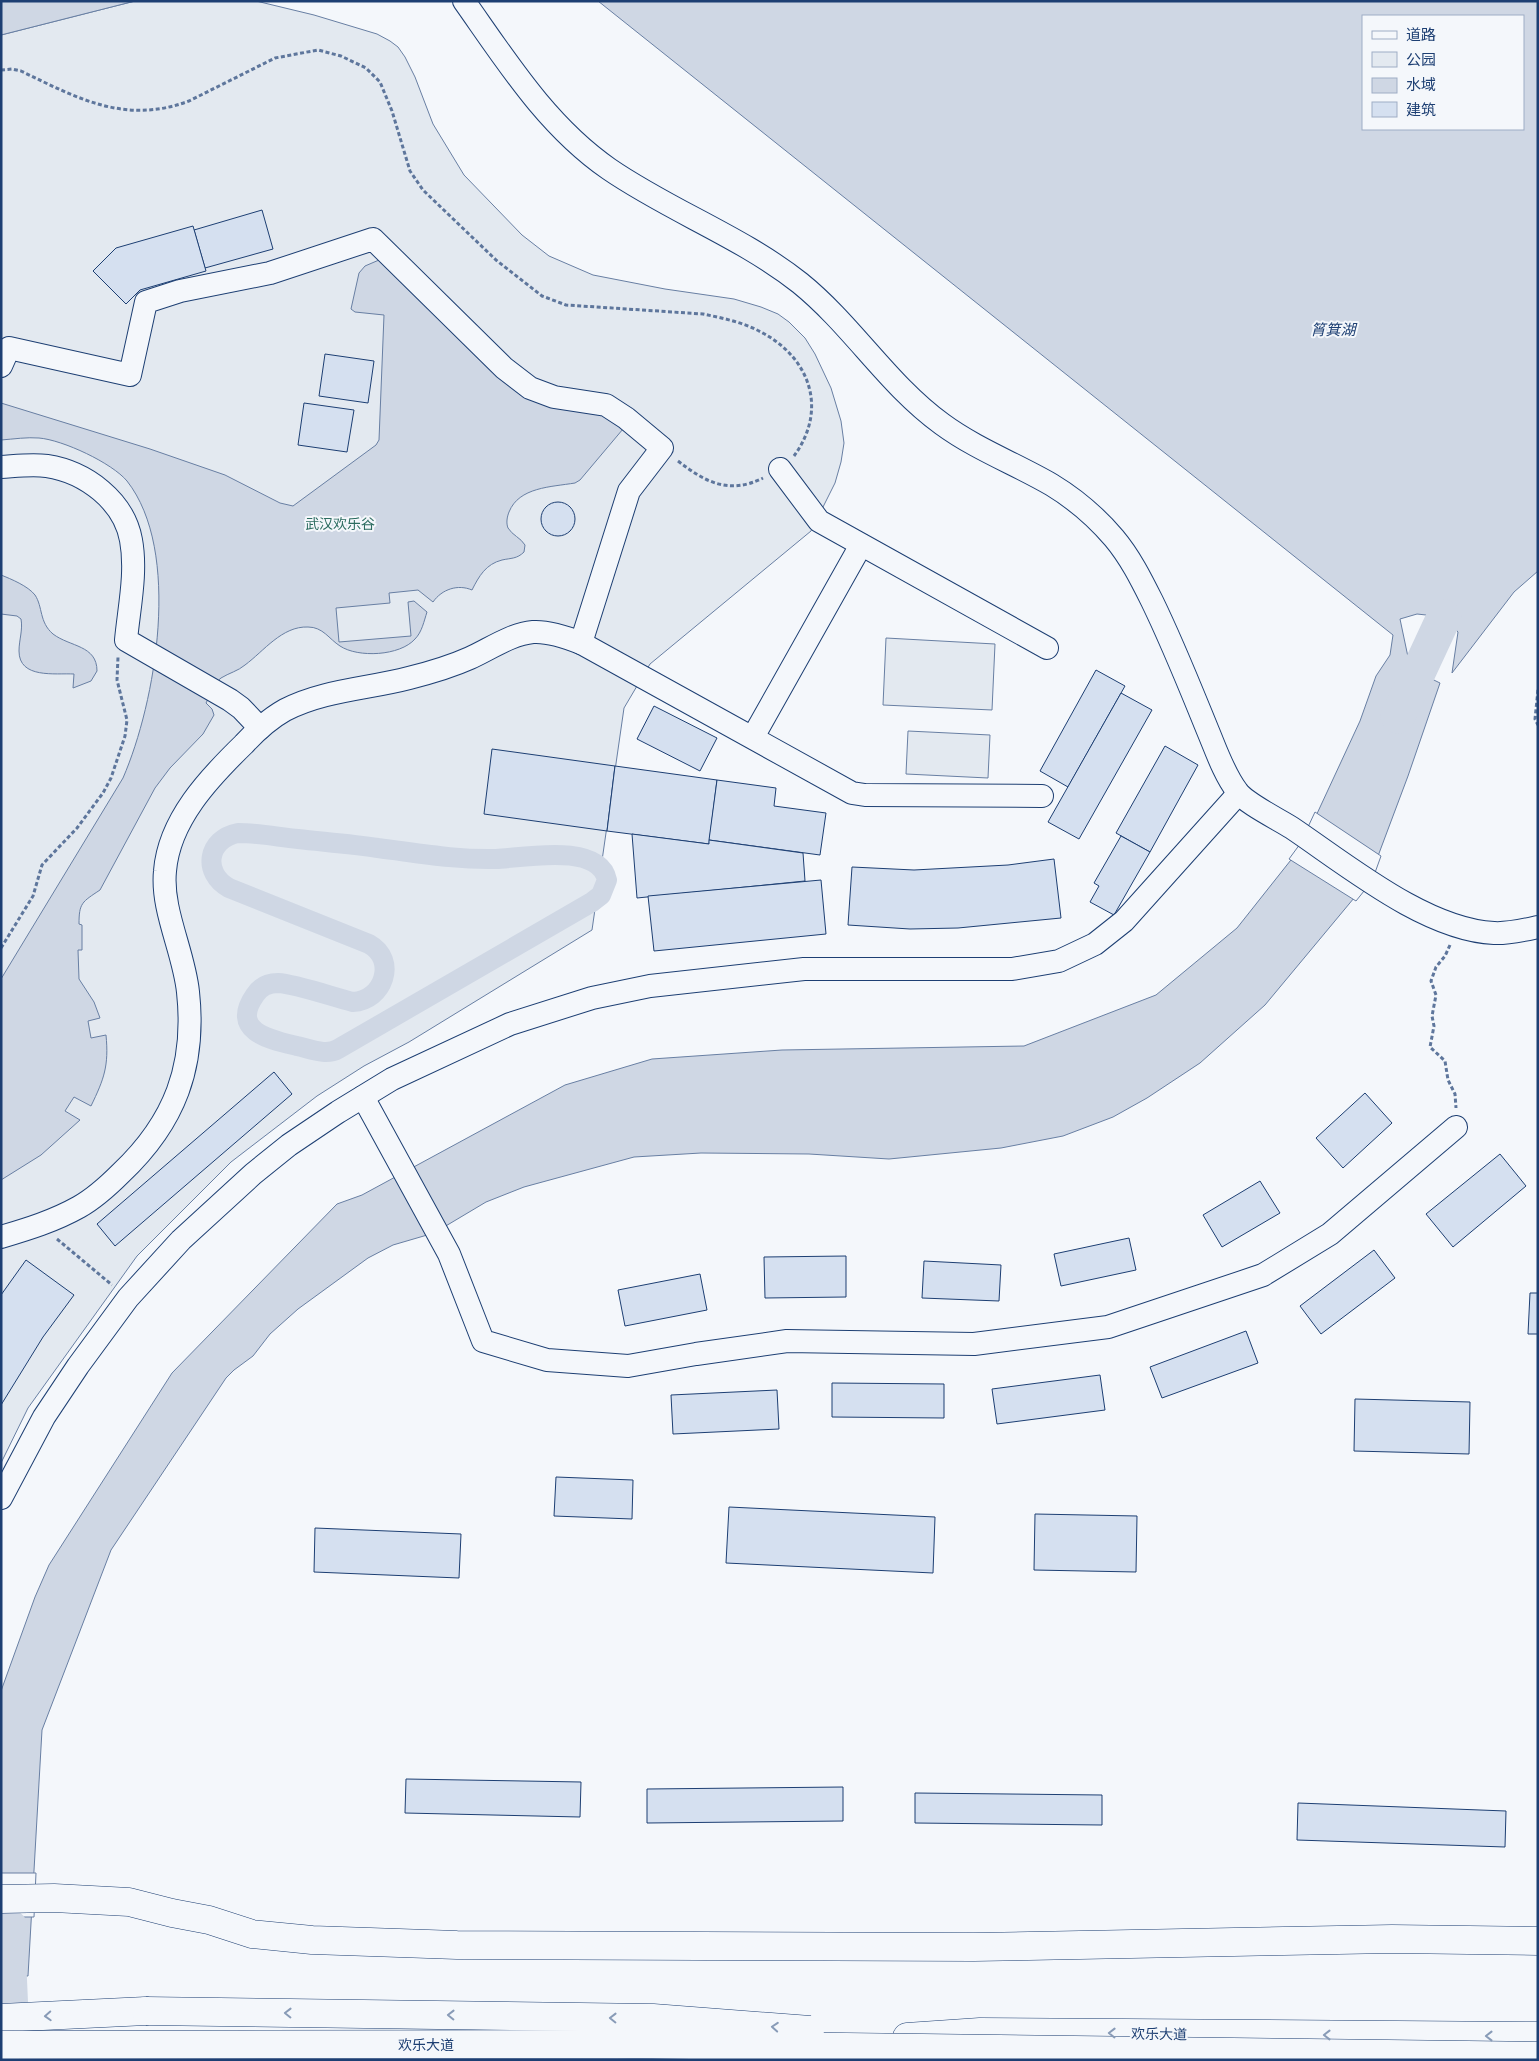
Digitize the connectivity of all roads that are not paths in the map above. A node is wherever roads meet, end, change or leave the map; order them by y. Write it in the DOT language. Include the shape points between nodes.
graph roads {
  1 [pos="464,1"];
  2 [pos="1,366"];
  3 [pos="1,467"];
  4 [pos="780,469"];
  5 [pos="861,545"];
  6 [pos="581,643"];
  7 [pos="1047,648"];
  8 [pos="260,728"];
  9 [pos="753,737"];
  10 [pos="1238,794"];
  11 [pos="1042,796"];
  12 [pos="1538,927"];
  13 [pos="363,1097"];
  14 [pos="1456,1127"];
  15 [pos="1,1237"];
  16 [pos="1,1498"];
  17 [pos="1,1899"];
  18 [pos="1538,1941"];
  19 [pos="1,2018"];
  20 [pos="1538,2036"];
  21 [pos="1,2040"];
  22 [pos="1,2045"];
  23 [pos="1103,2051"];
  24 [pos="1538,2056"];
  1 -- 10 [label="street" via="544,111 585,151 639,188 779,268 818,298 909,397 937,421 957,436 1055,487 1100,523 1133,564 1149,594"];
  2 -- 6 [label="street" via="9,348 130,375 146,302 180,291 270,273 373,239 504,368 530,388 554,397 606,405 662,448 629,491"];
  3 -- 8 [label="street" via="39,465 64,470 94,485 109,497 127,526 133,559 133,644 241,708"];
  4 -- 5 [label="street" via="819,521"];
  5 -- 7 [label="street"];
  5 -- 9 [label="street"];
  6 -- 8 [label="street" via="548,633 522,634 430,672 310,699 283,711"];
  6 -- 9 [label="street"];
  8 -- 15 [label="street" via="204,786 179,827 167,859 164,884 184,962 190,1024 188,1062 178,1093 156,1133 137,1158 109,1185 87,1202 41,1226"];
  9 -- 11 [label="street" via="852,793"];
  10 -- 12 [label="street" via="1353,871 1435,918 1495,934"];
  10 -- 13 [label="street" via="1124,921 1096,944 1059,961 1012,970 804,969 640,988 592,998 510,1024 392,1079"];
  13 -- 14 [label="street" via="449,1254 483,1341 547,1360 628,1366 787,1341 974,1344 1108,1327 1263,1275 1330,1234"];
  13 -- 16 [label="street" via="297,1140 253,1174 181,1240 128,1298 44,1417"];
  17 -- 18 [label="main road" via="129,1902 209,1920 252,1934 312,1940 457,1945 974,1947 1392,1939"];
  23 -- 19 [label="main road, one-way, bridge" via="653,2018 146,2011"];
  20 -- 21 [label="main road, 欢乐大道, one-way, bridge" via="980,2032 639,2057 178,2052"];
  22 -- 23 [label="main road, 欢乐大道, bridge" via="617,2044"];
  23 -- 24 [label="main road, 欢乐大道, bridge"];
}
